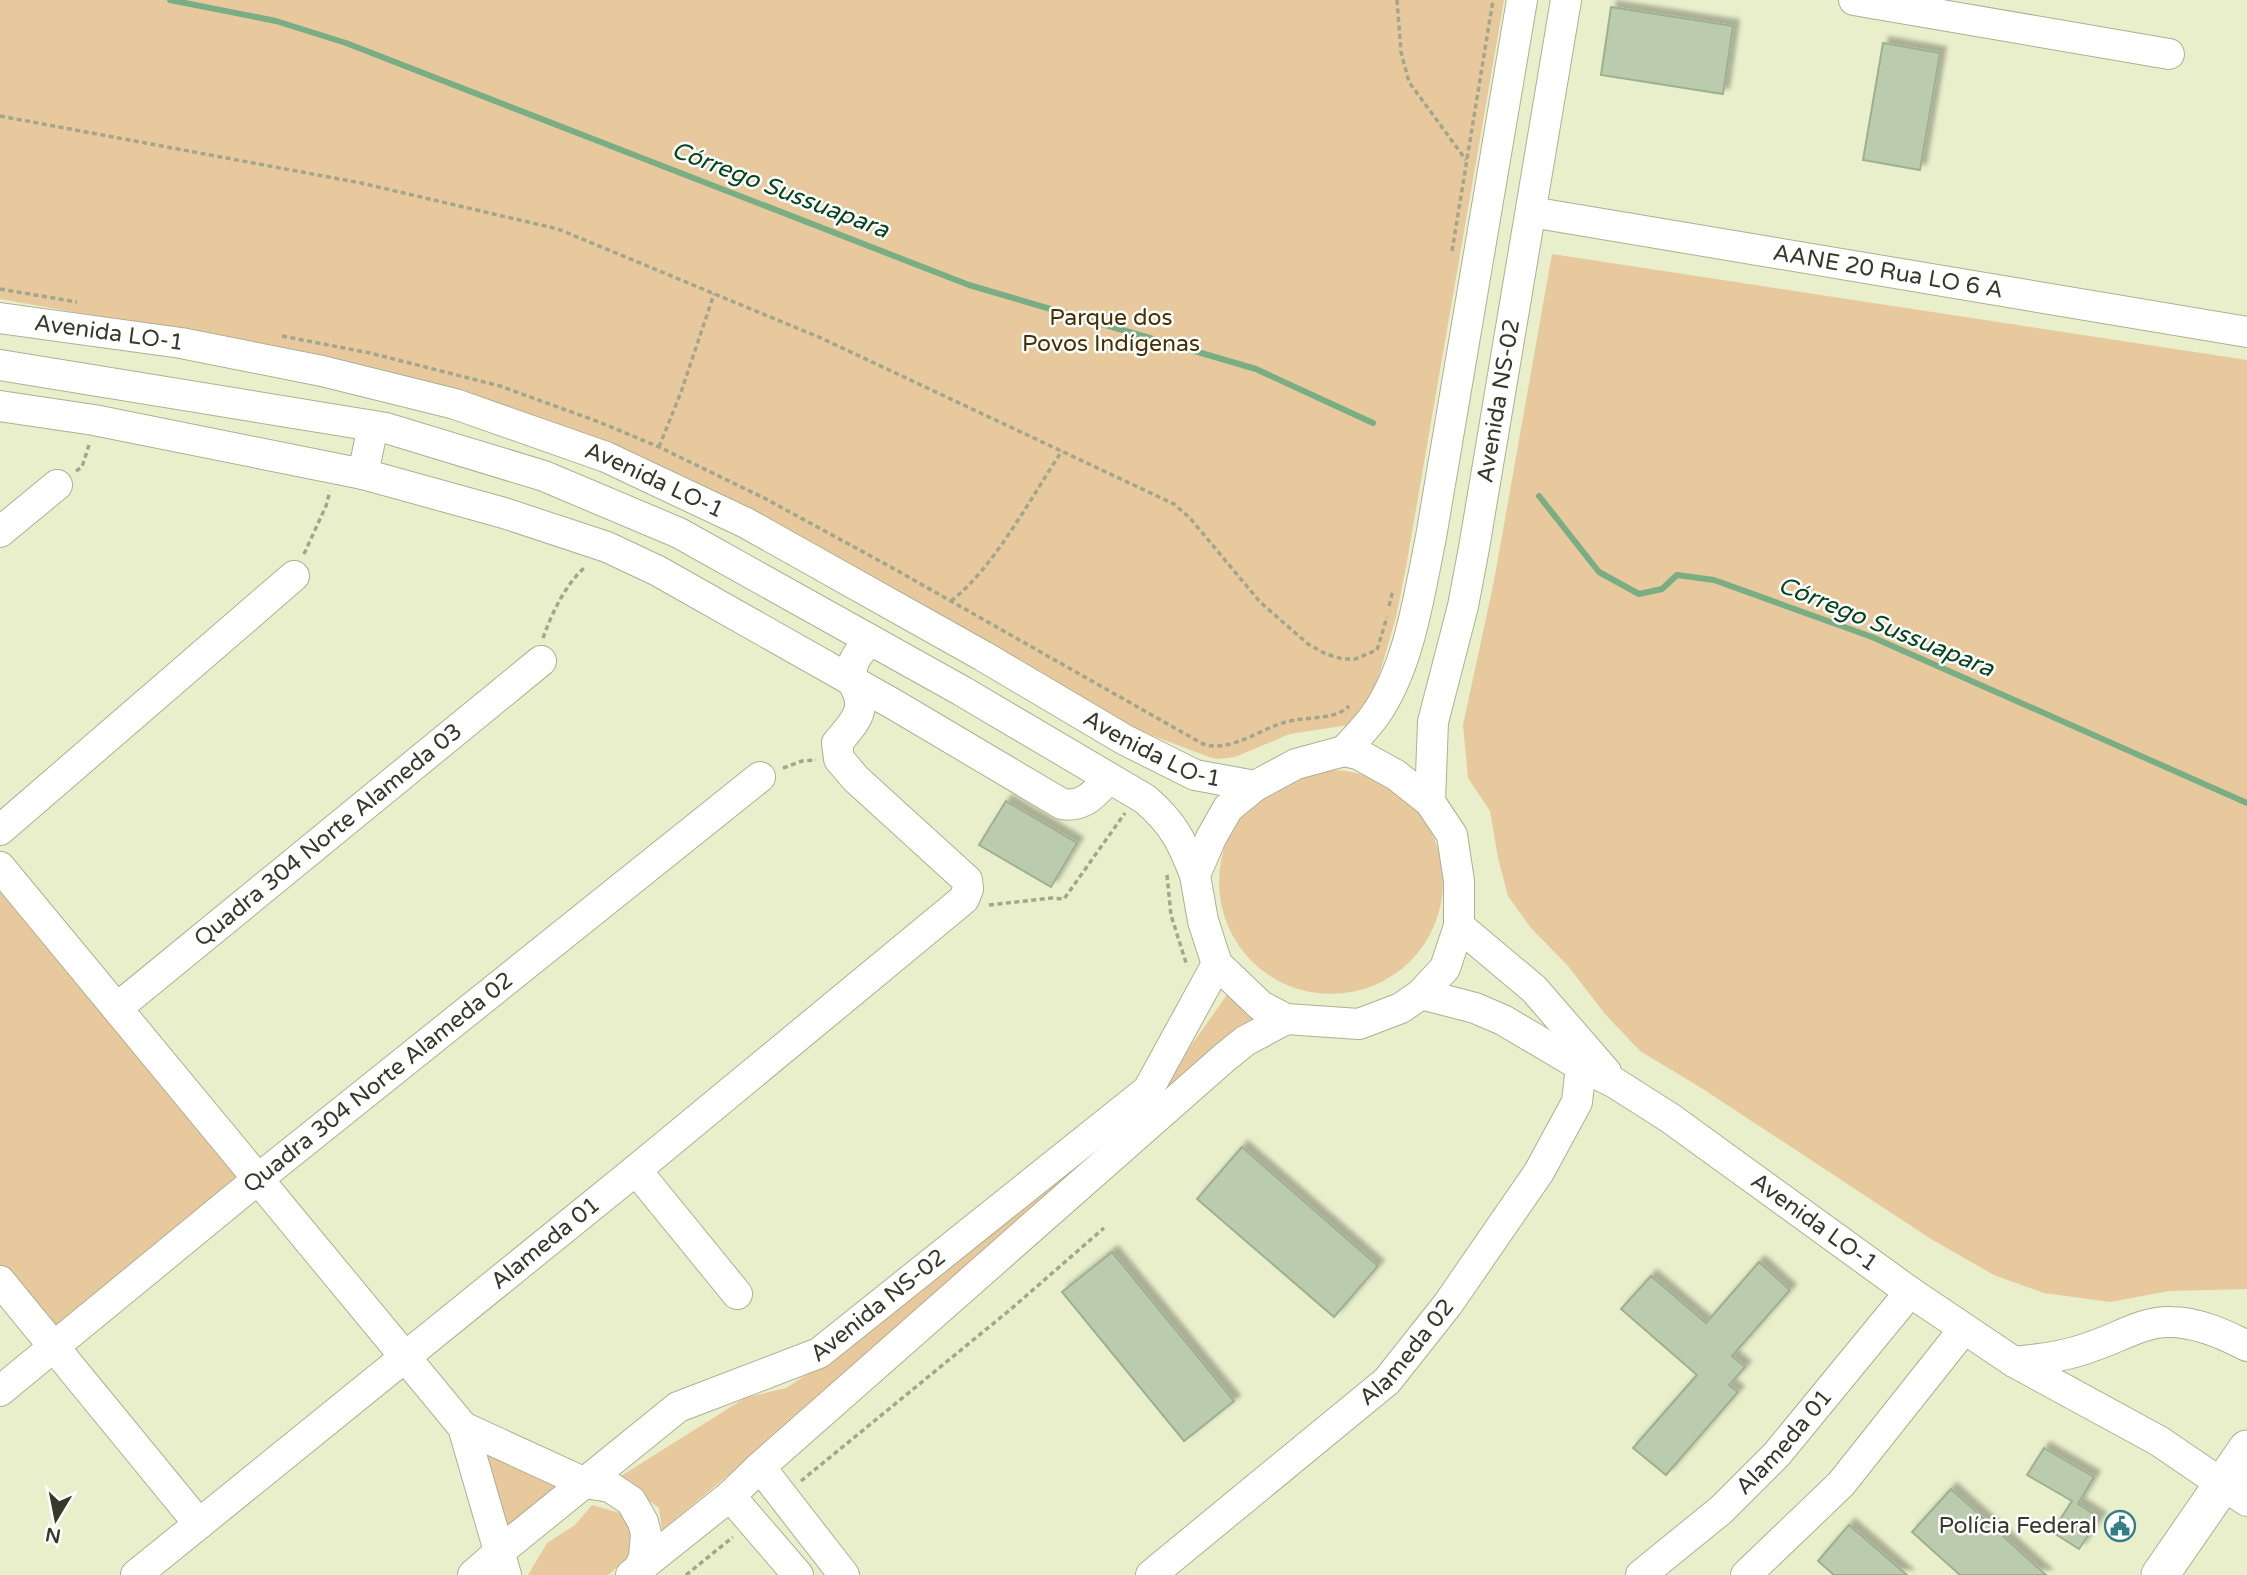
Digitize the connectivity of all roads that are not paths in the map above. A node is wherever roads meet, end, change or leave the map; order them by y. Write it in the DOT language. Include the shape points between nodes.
graph roads {
  1 [pos="1522,0"];
  2 [pos="1566,0"];
  3 [pos="1854,0"];
  4 [pos="2169,54"];
  5 [pos="1531,212"];
  6 [pos="0,318"];
  7 [pos="2247,332"];
  8 [pos="0,365"];
  9 [pos="48,373"];
  10 [pos="101,382"];
  11 [pos="0,407"];
  12 [pos="41,413"];
  13 [pos="317,417"];
  14 [pos="94,420"];
  15 [pos="373,426"];
  16 [pos="308,462"];
  17 [pos="350,472"];
  18 [pos="57,485"];
  19 [pos="627,510"];
  20 [pos="0,532"];
  21 [pos="679,533"];
  22 [pos="607,547"];
  23 [pos="658,571"];
  24 [pos="295,576"];
  25 [pos="870,640"];
  26 [pos="541,661"];
  27 [pos="916,666"];
  28 [pos="852,680"];
  29 [pos="895,705"];
  30 [pos="1345,751"];
  31 [pos="761,777"];
  32 [pos="1103,785"];
  33 [pos="1255,786"];
  34 [pos="1430,802"];
  35 [pos="0,830"];
  36 [pos="0,867"];
  37 [pos="1180,873"];
  38 [pos="1459,926"];
  39 [pos="1217,964"];
  40 [pos="1421,994"];
  41 [pos="117,1008"];
  42 [pos="1286,1019"];
  43 [pos="1581,1066"];
  44 [pos="1615,1083"];
  45 [pos="636,1170"];
  46 [pos="258,1179"];
  47 [pos="0,1281"];
  48 [pos="1910,1292"];
  49 [pos="737,1294"];
  50 [pos="1964,1329"];
  51 [pos="54,1346"];
  52 [pos="2247,1346"];
  53 [pos="405,1357"];
  54 [pos="2014,1362"];
  55 [pos="0,1391"];
  56 [pos="463,1427"];
  57 [pos="2247,1449"];
  58 [pos="760,1466"];
  59 [pos="585,1483"];
  60 [pos="2235,1494"];
  61 [pos="730,1496"];
  62 [pos="199,1524"];
  63 [pos="502,1563"];
  64 [pos="635,1572"];
  65 [pos="136,1575"];
  66 [pos="473,1575"];
  67 [pos="798,1575"];
  68 [pos="844,1575"];
  69 [pos="1151,1575"];
  70 [pos="1641,1575"];
  71 [pos="1746,1575"];
  72 [pos="2160,1575"];
  1 -- 30 [label="street, Avenida NS-02" via="1419,596 1402,657 1377,713"];
  2 -- 5 [label="street, Avenida NS-02"];
  3 -- 4 [label="street"];
  5 -- 7 [label="street, AANE 20 Rua LO 6 A"];
  5 -- 34 [label="street, Avenida NS-02" via="1463,607 1434,713"];
  6 -- 33 [label="street, Avenida LO-1" via="181,342 322,370 456,404 606,457 757,530 1125,740 1195,775"];
  8 -- 9 [label="street, Avenida LO-1"];
  9 -- 10 [label="street, Avenida LO-1"];
  9 -- 12 [label="street" via="41,389"];
  10 -- 13 [label="street, Avenida LO-1"];
  10 -- 14 [label="street"];
  11 -- 12 [label="street"];
  12 -- 14 [label="street"];
  13 -- 15 [label="street, Avenida LO-1"];
  13 -- 16 [label="street"];
  14 -- 16 [label="street"];
  15 -- 17 [label="street"];
  15 -- 19 [label="street, Avenida LO-1" via="544,476"];
  16 -- 17 [label="street"];
  17 -- 22 [label="street" via="416,487"];
  18 -- 20 [label="street"];
  19 -- 21 [label="street, Avenida LO-1"];
  19 -- 22 [label="street"];
  21 -- 23 [label="street"];
  21 -- 25 [label="street, Avenida LO-1"];
  22 -- 23 [label="street"];
  23 -- 28 [label="street"];
  24 -- 35 [label="street"];
  25 -- 27 [label="street, Avenida LO-1"];
  25 -- 28 [label="street" via="854,659"];
  26 -- 41 [label="street, Quadra 304 Norte Alameda 03"];
  27 -- 29 [label="street"];
  27 -- 32 [label="street, Avenida LO-1"];
  28 -- 29 [label="street"];
  28 -- 45 [label="street, Alameda 01" via="861,707 837,743 839,759 967,880 964,899"];
  29 -- 32 [label="street" via="1062,804 1084,802"];
  30 -- 33 [label="street" via="1296,764"];
  30 -- 34 [label="street" via="1396,775"];
  31 -- 46 [label="street, Quadra 304 Norte Alameda 02"];
  32 -- 37 [label="street, Avenida LO-1" via="1144,799 1165,816 1181,839"];
  33 -- 37 [label="street" via="1228,808 1211,838"];
  34 -- 38 [label="street" via="1452,835"];
  36 -- 41 [label="street"];
  37 -- 39 [label="street, Avenida LO-1"];
  38 -- 40 [label="street" via="1445,968"];
  38 -- 44 [label="street, Avenida LO-1" via="1534,989"];
  39 -- 42 [label="street" via="1261,1006"];
  39 -- 59 [label="street, Avenida NS-02" via="1149,1090 819,1353 678,1408"];
  40 -- 42 [label="street" via="1401,1009 1359,1024"];
  40 -- 43 [label="street, Avenida LO-1" via="1503,1020"];
  41 -- 46 [label="street"];
  42 -- 58 [label="street, Avenida NS-02" via="1224,1058"];
  43 -- 44 [label="street, Avenida LO-1"];
  43 -- 69 [label="street, Alameda 02" via="1577,1102 1539,1172 1448,1304 1387,1381"];
  44 -- 48 [label="street, Avenida LO-1"];
  45 -- 49 [label="street"];
  45 -- 53 [label="street, Alameda 01"];
  46 -- 51 [label="street, Quadra 304 Norte Alameda 02"];
  46 -- 53 [label="street"];
  47 -- 51 [label="street"];
  48 -- 50 [label="street, Avenida LO-1"];
  48 -- 70 [label="street, Alameda 01" via="1777,1454 1721,1510"];
  50 -- 54 [label="street, Avenida LO-1"];
  50 -- 71 [label="street" via="1841,1484"];
  51 -- 55 [label="street, Quadra 304 Norte Alameda 02"];
  51 -- 62 [label="street"];
  52 -- 54 [label="street" via="2216,1332 2171,1322 2056,1357"];
  53 -- 56 [label="street"];
  53 -- 62 [label="street, Alameda 01"];
  54 -- 60 [label="street, Avenida LO-1" via="2159,1441"];
  56 -- 59 [label="street"];
  56 -- 63 [label="street"];
  57 -- 60 [label="main road"];
  58 -- 61 [label="street, Avenida NS-02"];
  58 -- 68 [label="street"];
  59 -- 63 [label="street, Avenida NS-02"];
  59 -- 64 [label="street" via="610,1487 638,1511 646,1534 644,1558"];
  60 -- 72 [label="main road"];
  61 -- 64 [label="street, Avenida NS-02"];
  61 -- 67 [label="street"];
  62 -- 65 [label="street, Alameda 01"];
  63 -- 66 [label="street, Avenida NS-02"];
}
